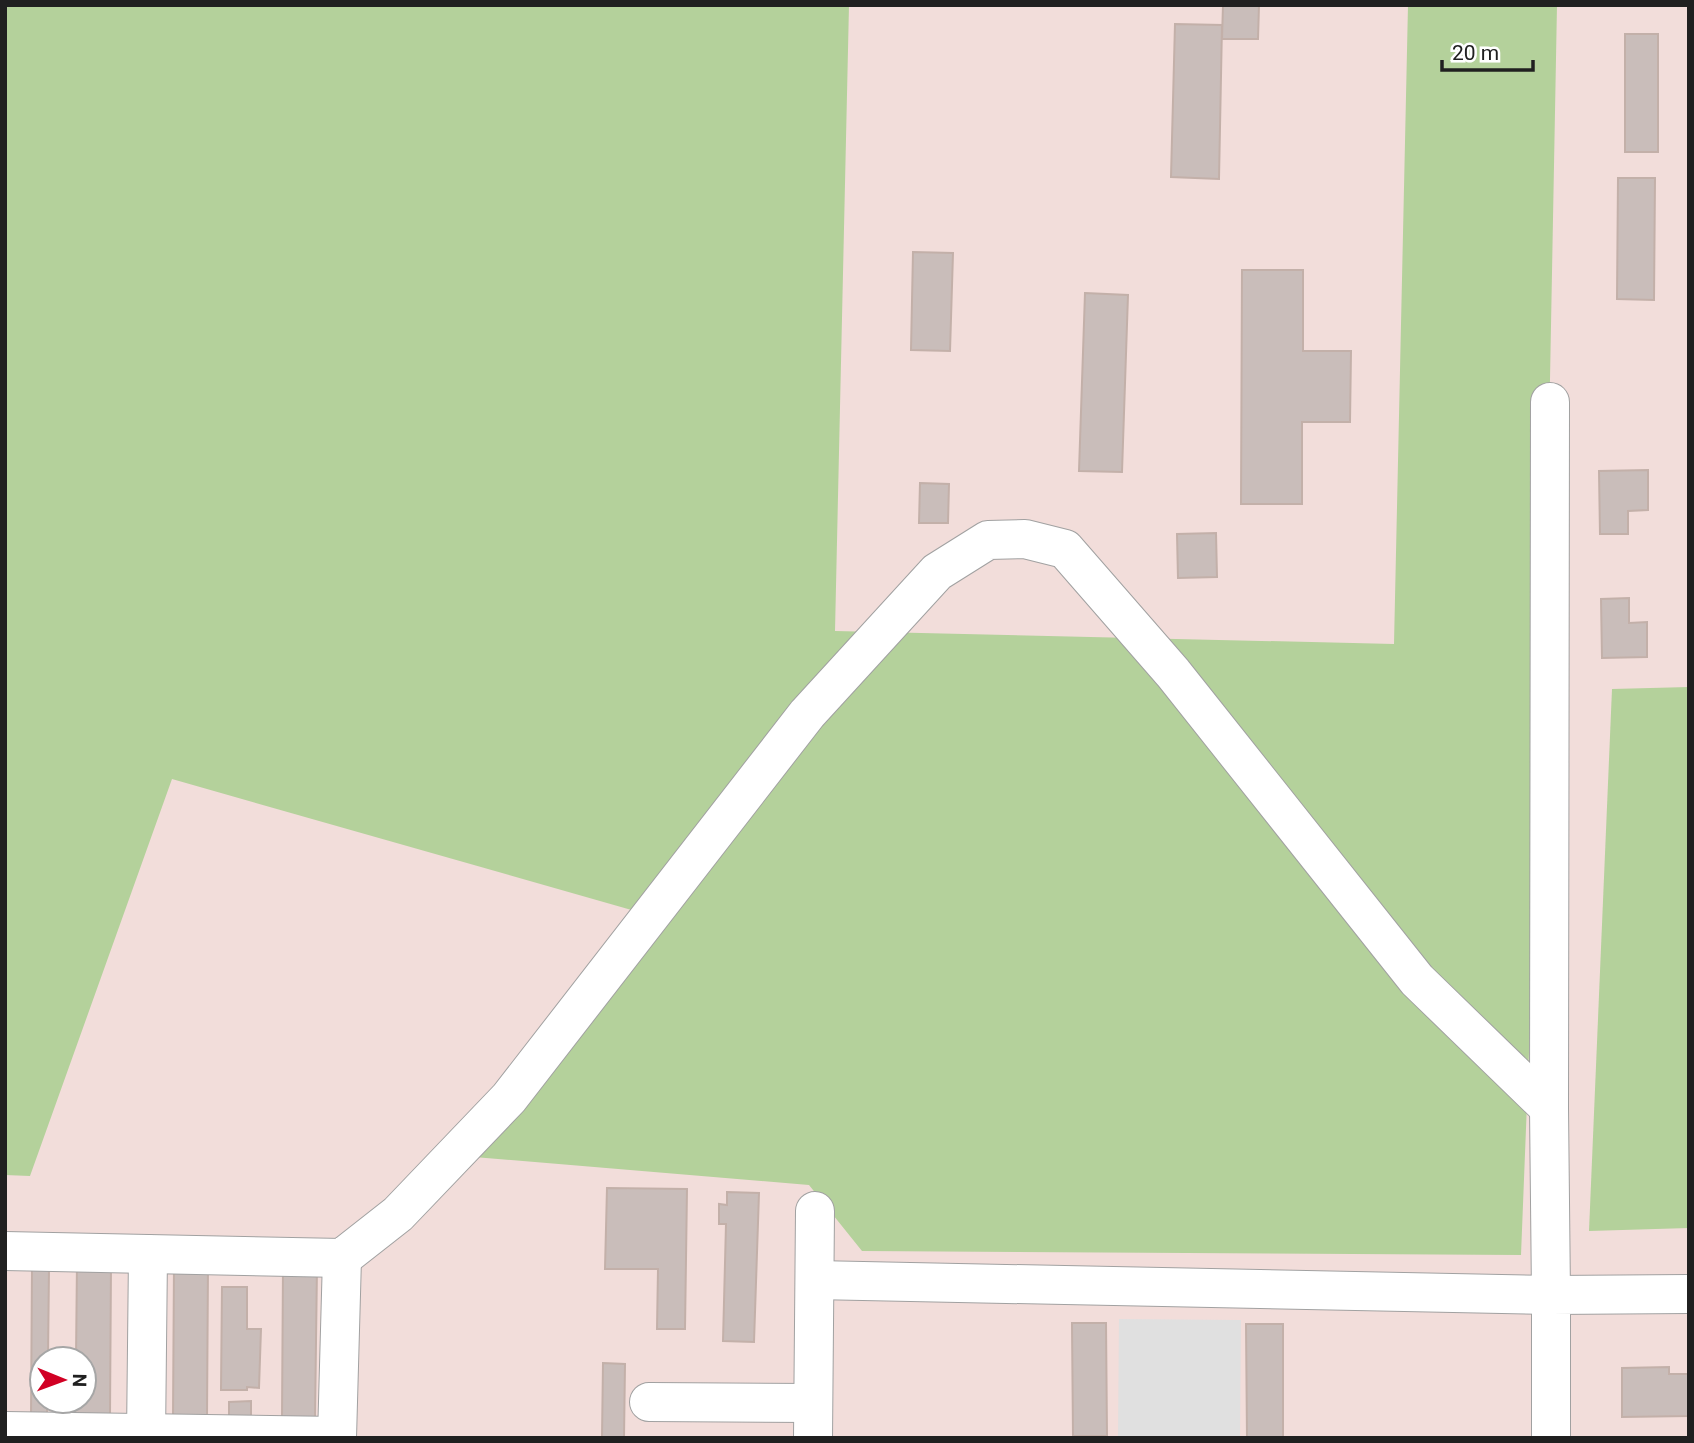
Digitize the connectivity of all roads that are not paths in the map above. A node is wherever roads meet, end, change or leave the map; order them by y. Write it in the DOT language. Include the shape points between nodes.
graph roads {
  1 [pos="1550,402"];
  2 [pos="1549,1108"];
  3 [pos="815,1211"];
  4 [pos="5,1251"];
  5 [pos="148,1254"];
  6 [pos="342,1258"];
  7 [pos="815,1280"];
  8 [pos="1689,1294"];
  9 [pos="1551,1295"];
  10 [pos="649,1402"];
  11 [pos="813,1420"];
  12 [pos="5,1431"];
  13 [pos="146,1436"];
  14 [pos="337,1437"];
  15 [pos="1551,1438"];
  1 -- 2 [label="street"];
  2 -- 6 [label="street" via="1417,980 1173,673 1065,548 1025,539 988,540 937,572 807,714 509,1098 398,1214"];
  2 -- 9 [label="street"];
  3 -- 7 [label="street"];
  4 -- 5 [label="street"];
  5 -- 6 [label="street"];
  5 -- 13 [label="street"];
  6 -- 14 [label="street"];
  7 -- 9 [label="street"];
  7 -- 11 [label="street"];
  8 -- 9 [label="street"];
  9 -- 15 [label="street"];
  10 -- 11 [label="street"];
  12 -- 13 [label="street"];
  13 -- 14 [label="street"];
}
